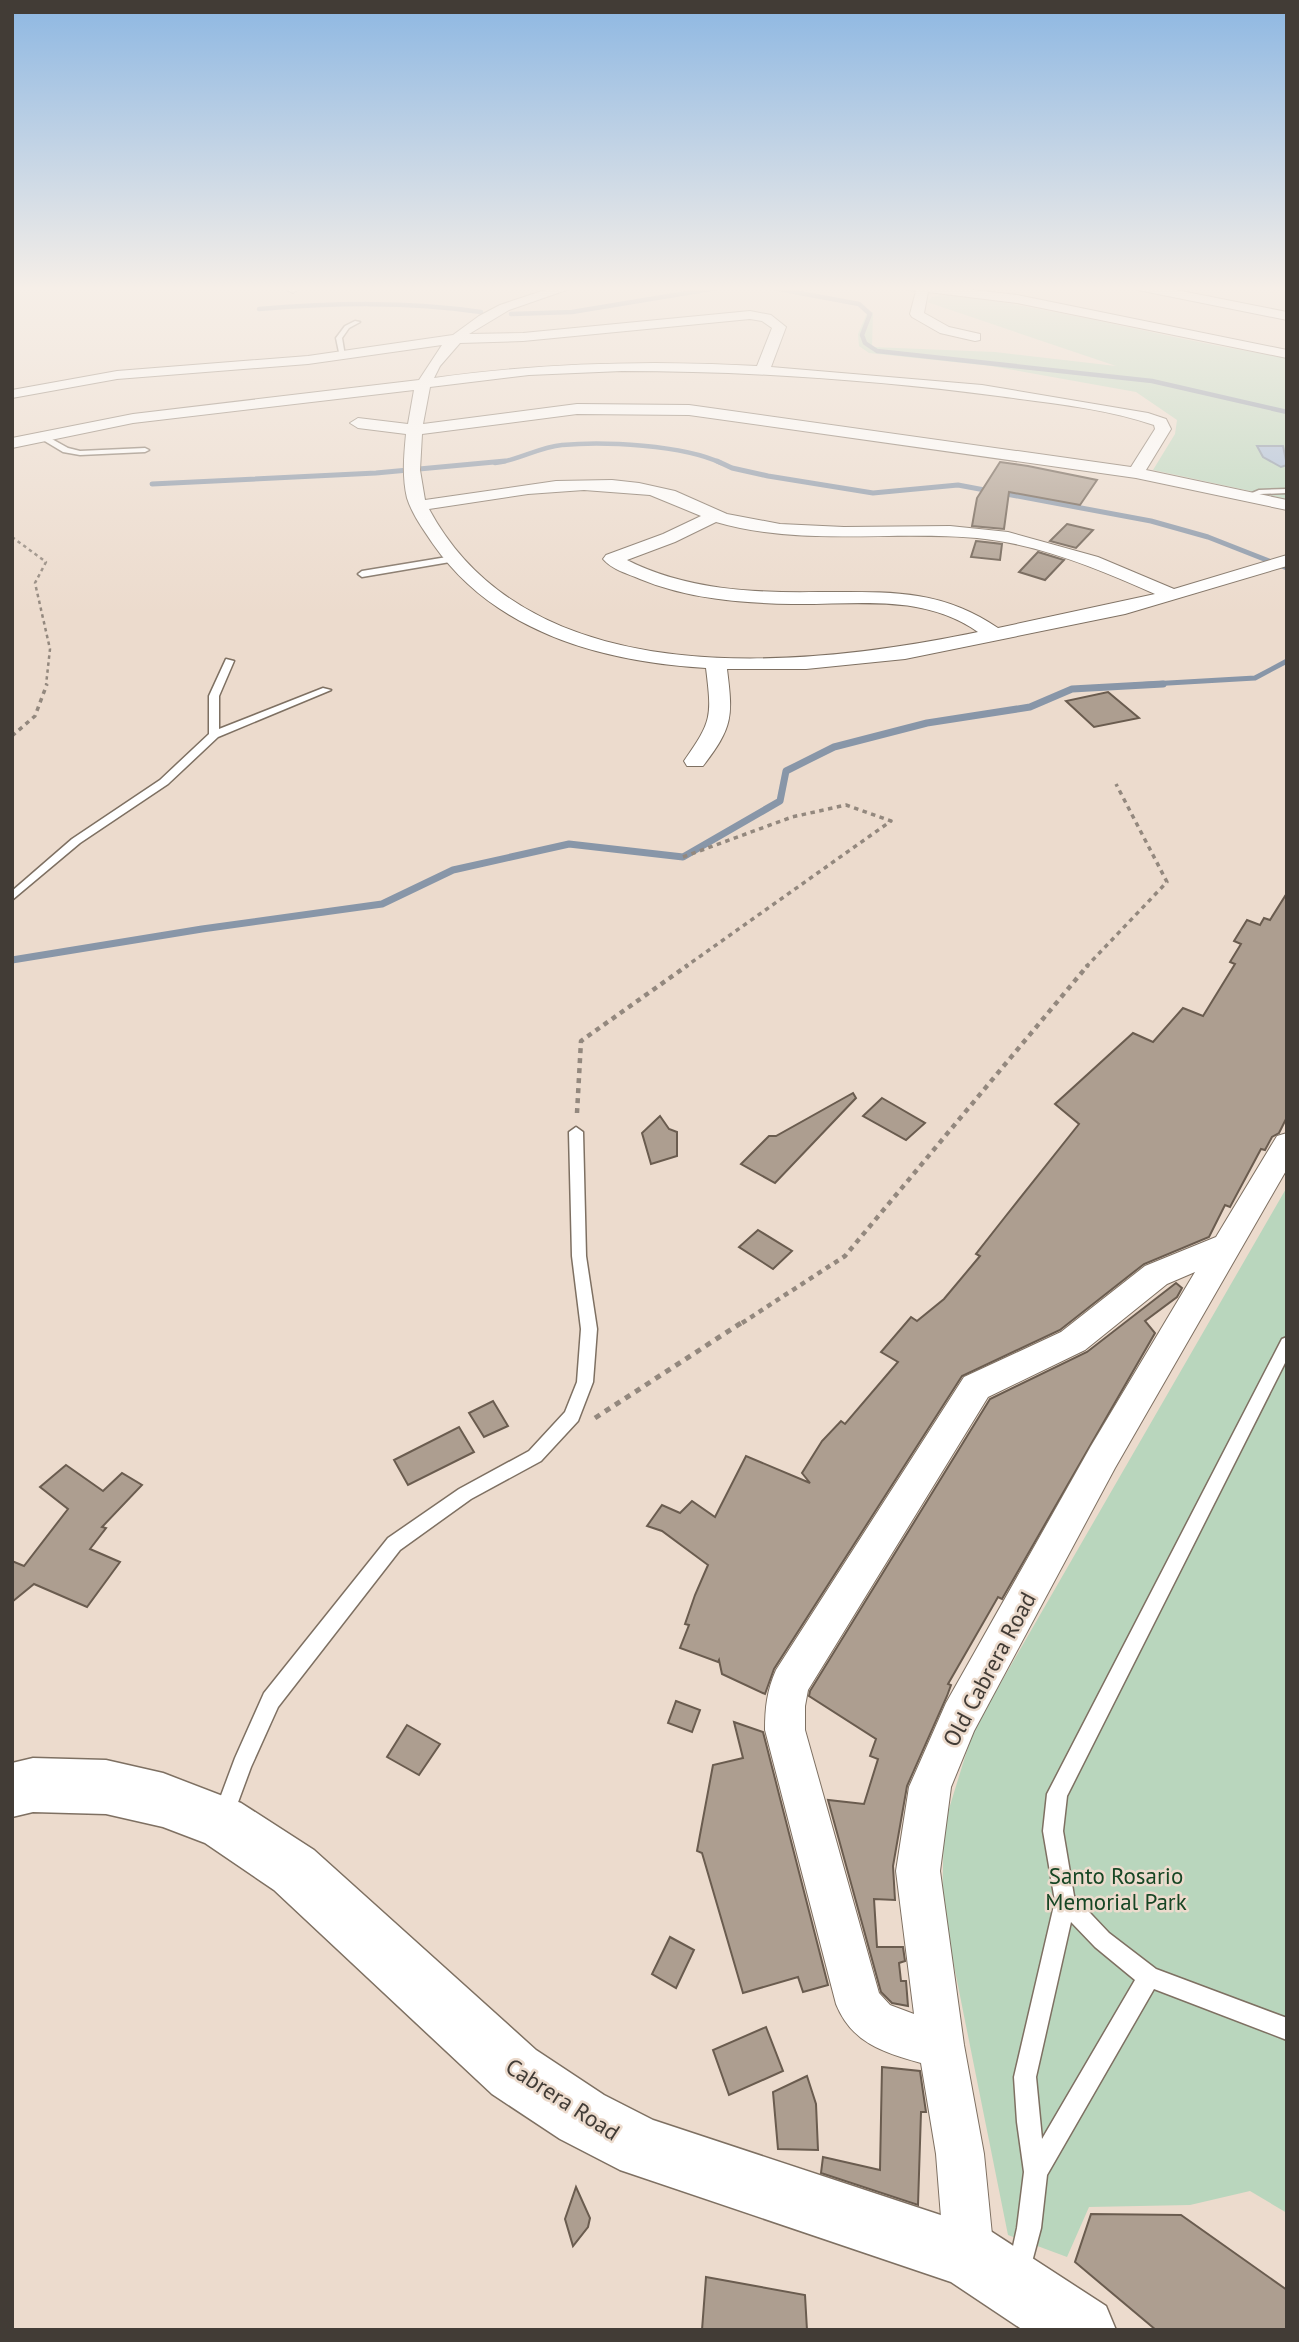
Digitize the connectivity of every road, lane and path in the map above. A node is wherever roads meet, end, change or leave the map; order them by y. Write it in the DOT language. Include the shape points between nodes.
graph roads {
  1 [pos="326,395"];
  2 [pos="421,395"];
  3 [pos="1009,395"];
  4 [pos="358,423"];
  5 [pos="415,430"];
  6 [pos="41,435"];
  7 [pos="12,443"];
  8 [pos="145,450"];
  9 [pos="1136,473"];
  10 [pos="1287,491"];
  11 [pos="1249,496"];
  12 [pos="1287,505"];
  13 [pos="418,506"];
  14 [pos="715,516"];
  15 [pos="12,537"];
  16 [pos="453,559"];
  17 [pos="1287,560"];
  18 [pos="362,575"];
  19 [pos="1172,595"];
  20 [pos="995,635"];
  21 [pos="229,661"];
  22 [pos="716,664"];
  23 [pos="326,690"];
  24 [pos="214,735"];
  25 [pos="12,736"];
  26 [pos="695,761"];
  27 [pos="1116,784"];
  28 [pos="683,857"];
  29 [pos="12,897"];
  30 [pos="576,1132"];
  31 [pos="1287,1143"];
  32 [pos="1225,1247"];
  33 [pos="1287,1343"];
  34 [pos="1280,1370"];
  35 [pos="593,1419"];
  36 [pos="12,1790"];
  37 [pos="222,1822"];
  38 [pos="1065,1901"];
  39 [pos="1149,1978"];
  40 [pos="1287,2029"];
  41 [pos="941,2045"];
  42 [pos="1036,2172"];
  43 [pos="992,2271"];
  44 [pos="1082,2330"];
  1 -- 6 [label="street" via="141,415"];
  2 -- 5 [label="street"];
  3 -- 9 [label="street" via="1161,422 1164,429"];
  4 -- 5 [label="street"];
  5 -- 9 [label="street" via="577,409 689,410"];
  5 -- 13 [label="street"];
  6 -- 7 [label="street"];
  6 -- 8 [label="lane" via="80,453"];
  9 -- 11 [label="street"];
  10 -- 11 [label="lane"];
  11 -- 12 [label="street"];
  13 -- 14 [label="street" via="605,484 679,496"];
  13 -- 16 [label="street"];
  14 -- 19 [label="street" via="780,529 952,531 1007,537 1060,550"];
  14 -- 20 [label="street" via="612,559 666,583 726,593 793,598 903,596 945,605 975,618"];
  15 -- 25 [label="path" via="46,562 35,583 50,649 47,683 35,716"];
  16 -- 18 [label="lane"];
  16 -- 22 [label="street" via="482,589 524,617 583,642 651,657"];
  17 -- 19 [label="street"];
  19 -- 20 [label="street"];
  20 -- 22 [label="street" via="882,657 801,664"];
  21 -- 24 [label="lane" via="214,696"];
  22 -- 26 [label="street" via="722,719 714,738"];
  23 -- 24 [label="lane"];
  24 -- 29 [label="lane" via="164,782 76,841"];
  27 -- 35 [label="path" via="1167,882 1092,960 845,1256"];
  28 -- 30 [label="path" via="792,817 846,805 891,821 582,1041"];
  30 -- 37 [label="lane" via="579,1256 589,1329 585,1382 572,1416 535,1456 465,1494 394,1544 271,1700"];
  31 -- 32 [label="street, Old Cabrera Road"];
  32 -- 41 [label="street, Old Cabrera Road" via="960,1717 930,1787 918,1871"];
  32 -- 41 [label="street" via="1156,1275 1073,1341 976,1387 790,1684 785,1706 788,1742 859,2004 865,2016 879,2026"];
  33 -- 34 [label="lane"];
  34 -- 38 [label="lane" via="1057,1794 1053,1831"];
  36 -- 37 [label="main road, Cabrera Road" via="33,1785 106,1787 163,1800"];
  37 -- 43 [label="main road, Cabrera Road" via="294,1870 514,2072 582,2117 642,2148"];
  38 -- 39 [label="lane" via="1102,1940"];
  38 -- 42 [label="lane" via="1025,2077"];
  39 -- 40 [label="lane"];
  39 -- 42 [label="lane"];
  41 -- 43 [label="street, Old Cabrera Road" via="960,2154"];
  42 -- 43 [label="lane" via="1029,2228"];
  43 -- 44 [label="main road, Cabrera Road"];
}
